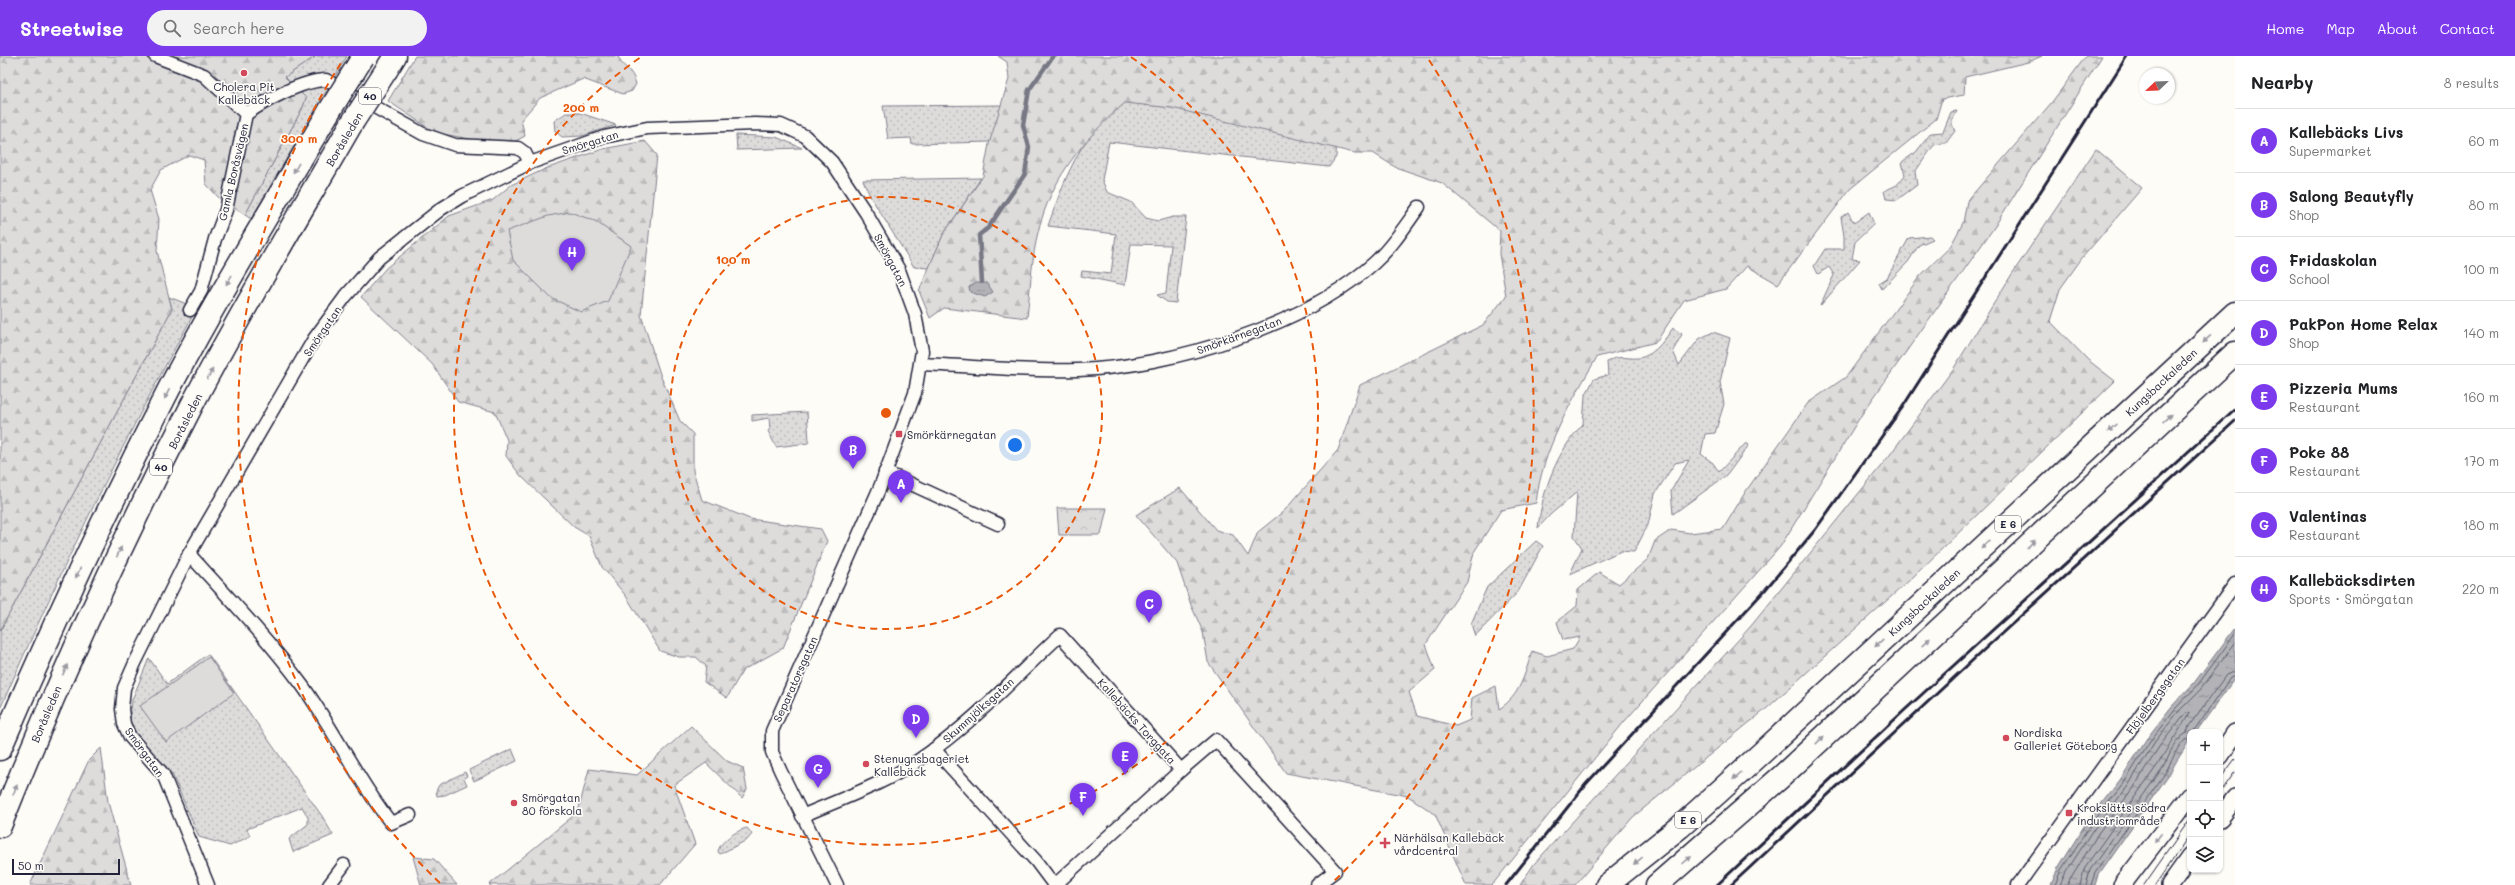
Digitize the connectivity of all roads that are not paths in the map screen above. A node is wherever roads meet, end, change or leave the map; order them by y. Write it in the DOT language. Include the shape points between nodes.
graph roads {
  1 [pos="155,56"];
  2 [pos="363,56"];
  3 [pos="391,63"];
  4 [pos="246,114"];
  5 [pos="530,163"];
  6 [pos="1419,206"];
  7 [pos="190,310"];
  8 [pos="2235,313"];
  9 [pos="2235,354"];
  10 [pos="921,364"];
  11 [pos="885,472"];
  12 [pos="998,524"];
  13 [pos="189,554"];
  14 [pos="2235,584"];
  15 [pos="1060,635"];
  16 [pos="2235,733"];
  17 [pos="0,749"];
  18 [pos="934,749"];
  19 [pos="2223,751"];
  20 [pos="1181,770"];
  21 [pos="2235,798"];
  22 [pos="2187,800"];
  23 [pos="2223,814"];
  24 [pos="410,815"];
  25 [pos="802,816"];
  26 [pos="0,826"];
  27 [pos="2187,861"];
  28 [pos="344,865"];
  29 [pos="208,885"];
  30 [pos="329,885"];
  31 [pos="837,885"];
  32 [pos="1055,885"];
  33 [pos="1317,885"];
  34 [pos="1607,885"];
  35 [pos="1657,885"];
  36 [pos="2018,885"];
  37 [pos="2122,885"];
  38 [pos="2170,885"];
  1 -- 4 [label="street, Gamla Boråsvägen" via="204,75"];
  2 -- 17 [label="highway, 40, one-way, bridge" via="222,293 169,390 69,592"];
  26 -- 3 [label="highway, Boråsleden / 40, one-way, bridge" via="48,707 137,514 244,311 352,123"];
  4 -- 5 [label="street" via="293,89 326,80 423,134 455,145 518,148 526,153"];
  4 -- 7 [label="street, Gamla Boråsvägen" via="226,210 201,291"];
  5 -- 10 [label="street, Smörgatan" via="604,137 648,128 755,124 781,125 794,129 818,147 832,162 866,213 899,270 915,314 922,351"];
  5 -- 13 [label="street, Smörgatan" via="441,209 379,258 358,281 314,339"];
  6 -- 10 [label="street, Smörkärnegatan" via="1394,242 1375,263 1338,290 1289,316 1218,344 1146,362 1078,370"];
  8 -- 34 [label="highway, Kungsbackaleden / E 6, one-way" via="1760,755 1680,827"];
  35 -- 9 [label="highway, E 6, one-way" via="1782,776"];
  10 -- 11 [label="street, Smörgatan" via="914,393"];
  11 -- 12 [label="street"];
  11 -- 25 [label="street, Separatorsgatan" via="772,731 772,752"];
  13 -- 24 [label="street" via="243,613 302,686 391,822"];
  13 -- 29 [label="street, Smörgatan" via="124,688 122,709 124,724 130,737 162,774"];
  14 -- 36 [label="street, Flöjelbergsgatan"];
  15 -- 18 [label="street, Skummjölksgatan"];
  15 -- 20 [label="street, Kallebäcks Torggata"];
  16 -- 19 [label="main road"];
  18 -- 25 [label="street, Skummjölksgatan" via="918,761 870,786"];
  18 -- 32 [label="street"];
  20 -- 32 [label="street, Kallebäcks Torggata"];
  20 -- 33 [label="street" via="1216,740 1335,871"];
  21 -- 23 [label="main road"];
  22 -- 37 [label="main road, one-way"];
  25 -- 31 [label="street, Separatorsgatan"];
  27 -- 38 [label="main road"];
  28 -- 30 [label="street"];
}
